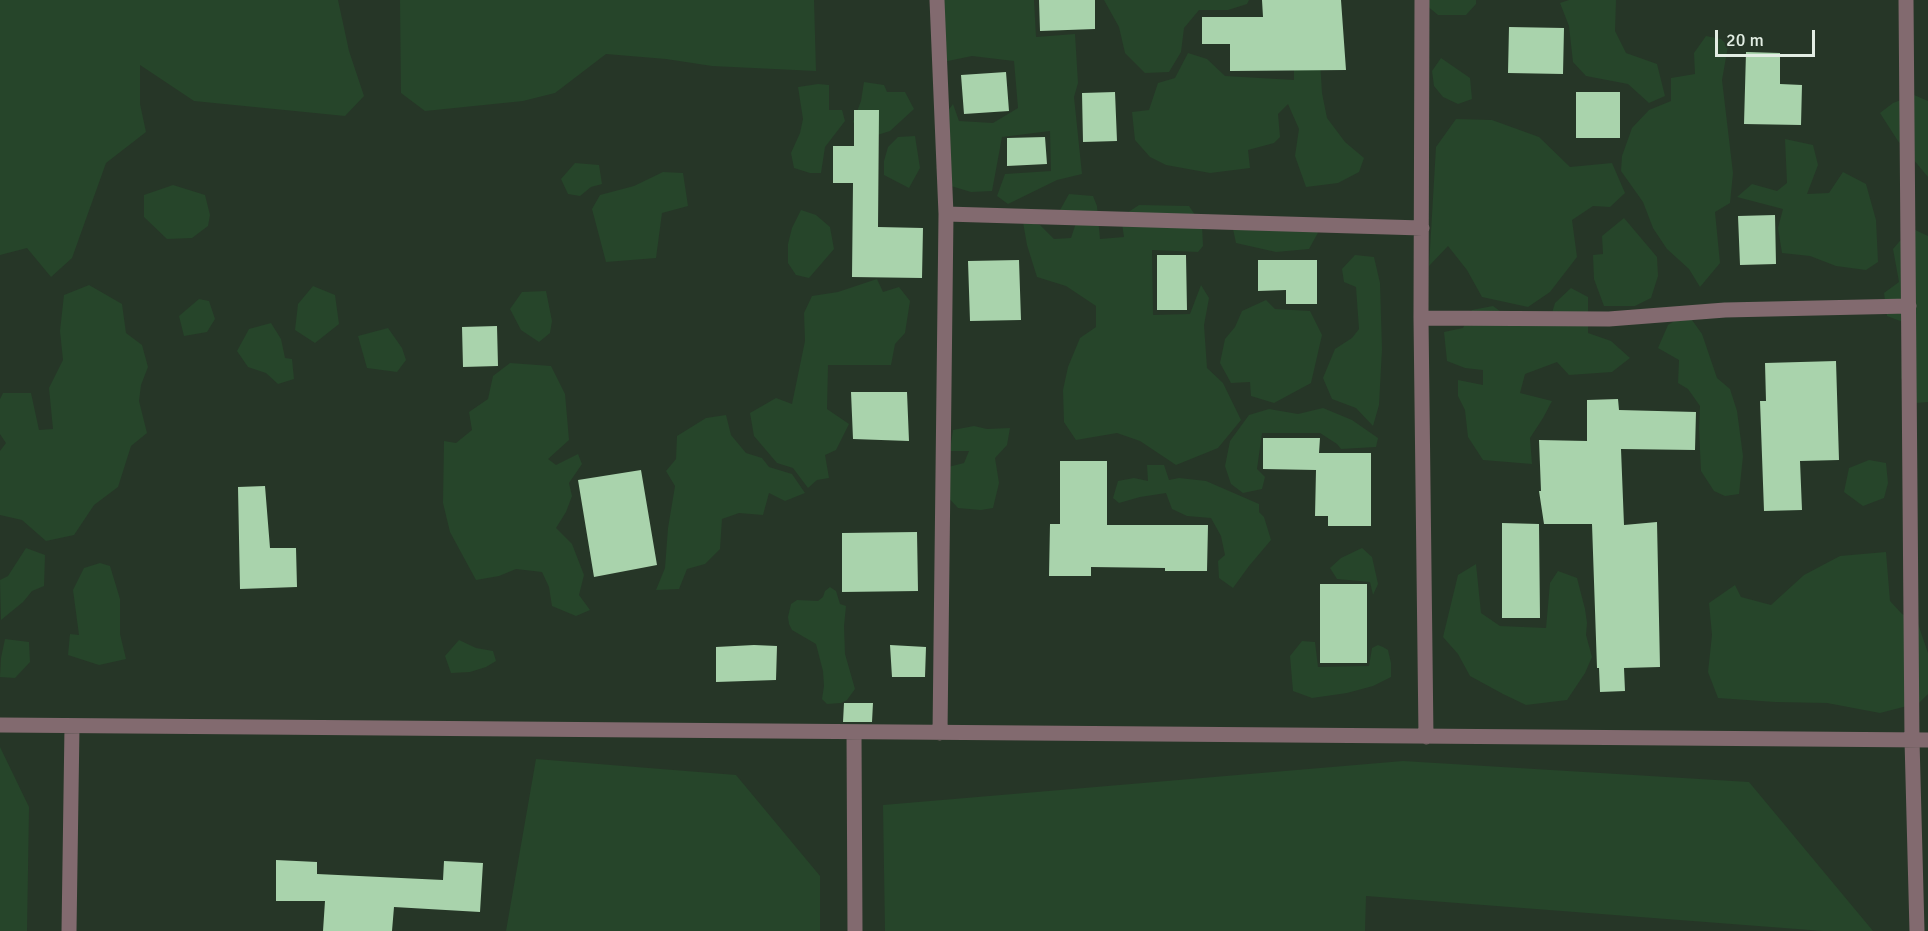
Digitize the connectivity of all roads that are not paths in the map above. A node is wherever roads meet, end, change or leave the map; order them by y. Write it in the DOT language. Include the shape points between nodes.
graph roads {
  1 [pos="937,0"];
  2 [pos="1422,0"];
  3 [pos="1906,0"];
  4 [pos="946,214"];
  5 [pos="1422,228"];
  6 [pos="1909,306"];
  7 [pos="1421,318"];
  8 [pos="0,725"];
  9 [pos="72,726"];
  10 [pos="854,732"];
  11 [pos="940,733"];
  12 [pos="1426,737"];
  13 [pos="1928,740"];
  14 [pos="1912,741"];
  15 [pos="69,931"];
  16 [pos="855,931"];
  17 [pos="1917,931"];
  1 -- 4 [label="street"];
  2 -- 5 [label="street"];
  3 -- 6 [label="street"];
  4 -- 5 [label="street"];
  4 -- 11 [label="street"];
  5 -- 7 [label="street"];
  6 -- 7 [label="street" via="1725,310 1609,319"];
  6 -- 14 [label="street"];
  7 -- 12 [label="street"];
  8 -- 9 [label="street"];
  9 -- 10 [label="street"];
  9 -- 15 [label="street"];
  10 -- 11 [label="street"];
  10 -- 16 [label="street"];
  11 -- 12 [label="street"];
  12 -- 14 [label="street"];
  13 -- 14 [label="street"];
  14 -- 17 [label="street"];
}
